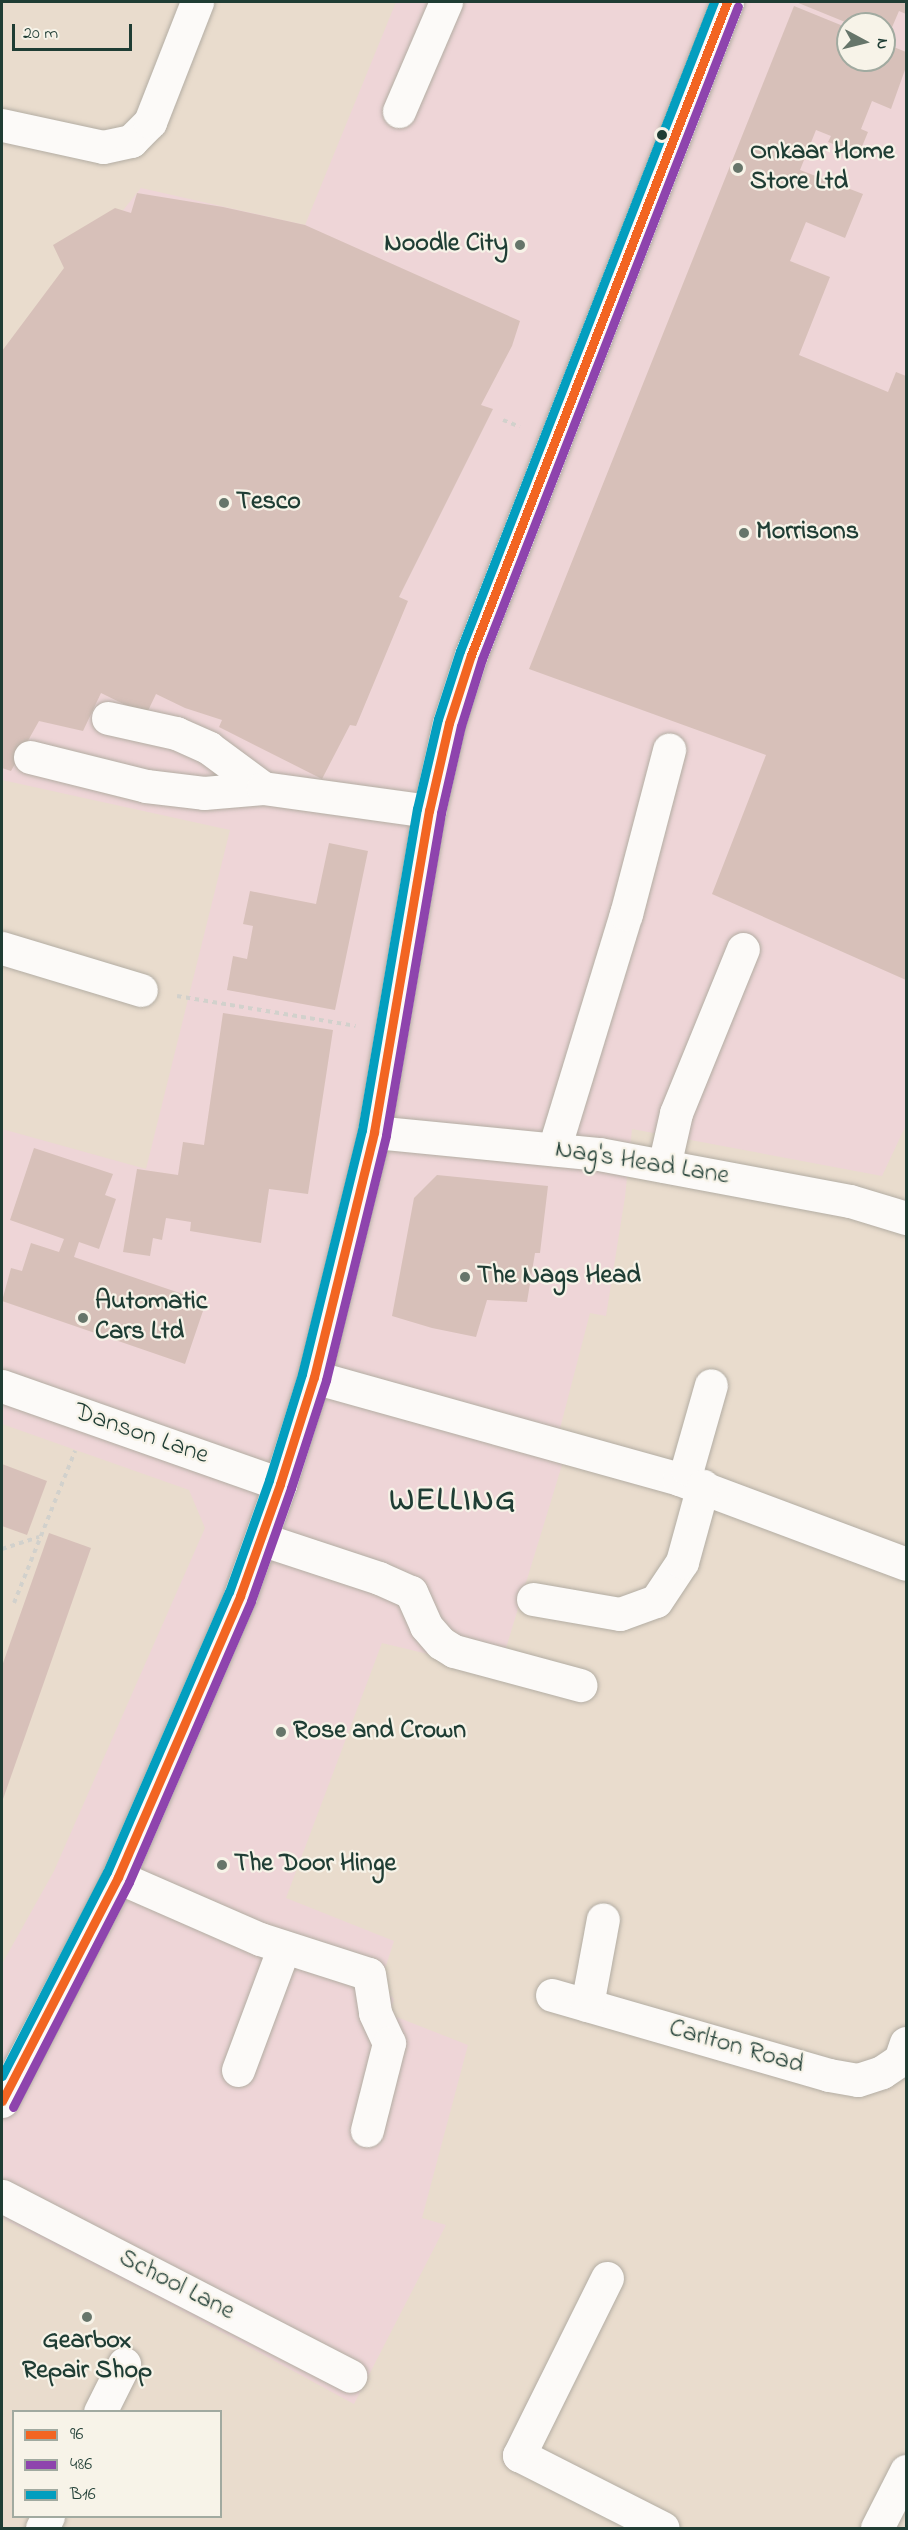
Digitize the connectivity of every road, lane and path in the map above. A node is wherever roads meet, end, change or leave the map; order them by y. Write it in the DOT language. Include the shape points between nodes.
graph roads {
  1 [pos="197,2"];
  2 [pos="446,2"];
  3 [pos="727,2"];
  4 [pos="399,111"];
  5 [pos="2,125"];
  6 [pos="108,718"];
  7 [pos="669,750"];
  8 [pos="30,757"];
  9 [pos="263,788"];
  10 [pos="429,811"];
  11 [pos="2,948"];
  12 [pos="743,950"];
  13 [pos="141,990"];
  14 [pos="393,1032"];
  15 [pos="374,1132"];
  16 [pos="554,1149"];
  17 [pos="664,1166"];
  18 [pos="906,1218"];
  19 [pos="314,1377"];
  20 [pos="711,1384"];
  21 [pos="2,1386"];
  22 [pos="89,1417"];
  23 [pos="691,1483"];
  24 [pos="280,1484"];
  25 [pos="39,1537"];
  26 [pos="261,1539"];
  27 [pos="2,1550"];
  28 [pos="906,1564"];
  29 [pos="533,1599"];
  30 [pos="14,1604"];
  31 [pos="580,1685"];
  32 [pos="118,1877"];
  33 [pos="603,1919"];
  34 [pos="284,1947"];
  35 [pos="552,1995"];
  36 [pos="587,2005"];
  37 [pos="906,2043"];
  38 [pos="238,2070"];
  39 [pos="2,2101"];
  40 [pos="367,2130"];
  41 [pos="2,2196"];
  42 [pos="607,2278"];
  43 [pos="124,2364"];
  44 [pos="350,2376"];
  45 [pos="101,2410"];
  46 [pos="906,2471"];
  47 [pos="663,2529"];
  48 [pos="877,2529"];
  1 -- 5 [label="street" via="150,122 131,141 103,147"];
  2 -- 4 [label="street"];
  3 -- 10 [label="street" via="471,655"];
  6 -- 9 [label="street" via="176,733 209,748"];
  7 -- 16 [label="street" via="626,914"];
  8 -- 9 [label="street" via="146,786 204,793"];
  9 -- 10 [label="street"];
  10 -- 14 [label="street"];
  11 -- 13 [label="street"];
  12 -- 17 [label="street" via="676,1113"];
  13 -- 14 [label="path"];
  14 -- 15 [label="street"];
  15 -- 16 [label="street, Nag's Head Lane"];
  15 -- 19 [label="street"];
  16 -- 17 [label="street, Nag's Head Lane"];
  17 -- 18 [label="street, Nag's Head Lane" via="850,1201"];
  19 -- 23 [label="street"];
  19 -- 24 [label="street"];
  20 -- 23 [label="street" via="687,1469"];
  21 -- 22 [label="street, Danson Lane"];
  22 -- 24 [label="street, Danson Lane"];
  22 -- 25 [label="path"];
  23 -- 28 [label="street"];
  23 -- 29 [label="street" via="682,1562 656,1601 620,1614"];
  24 -- 26 [label="street"];
  25 -- 27 [label="path"];
  25 -- 30 [label="path"];
  26 -- 31 [label="street" via="411,1592 426,1626 454,1651"];
  26 -- 32 [label="street"];
  32 -- 34 [label="street"];
  32 -- 39 [label="street"];
  33 -- 36 [label="street"];
  34 -- 38 [label="street"];
  34 -- 40 [label="street" via="369,1974 375,2013 389,2043"];
  35 -- 36 [label="street, Carlton Road"];
  36 -- 37 [label="street, Carlton Road" via="858,2080 882,2073 900,2060"];
  41 -- 44 [label="street, School Lane"];
  42 -- 47 [label="street" via="519,2455"];
  43 -- 45 [label="street"];
  46 -- 48 [label="street"];
}
